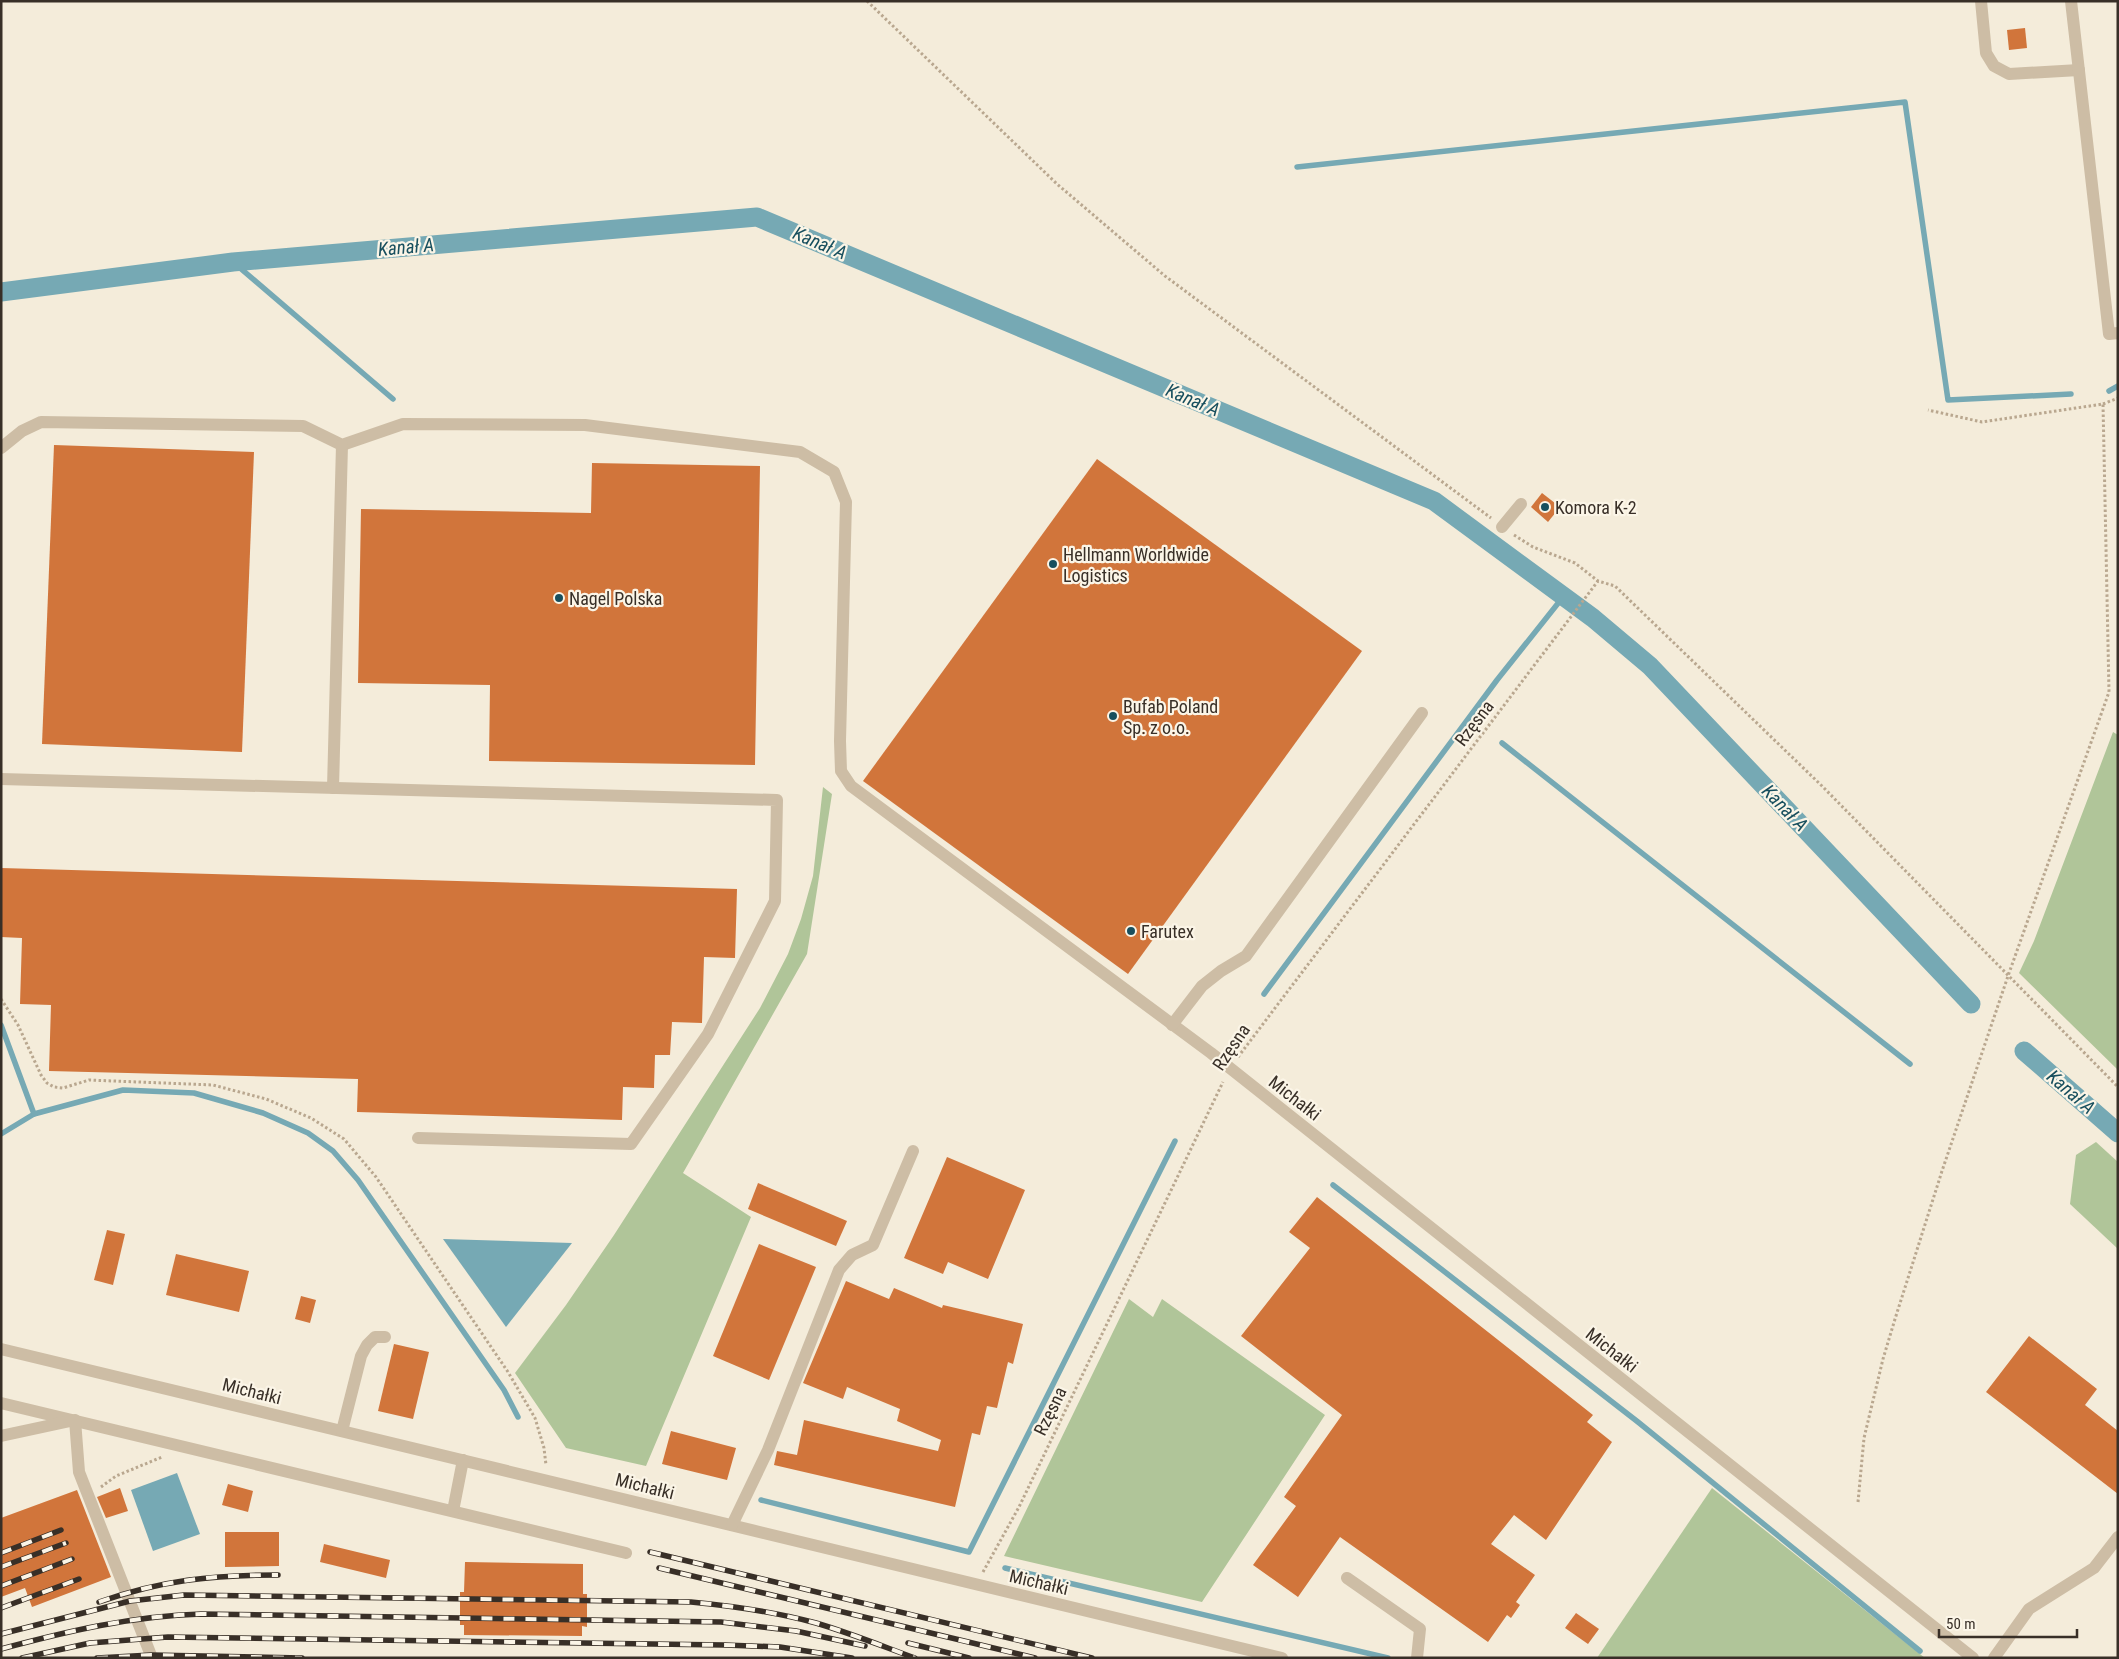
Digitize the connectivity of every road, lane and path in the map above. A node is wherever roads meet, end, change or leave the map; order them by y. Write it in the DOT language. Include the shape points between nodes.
graph roads {
  1 [pos="867,1"];
  2 [pos="1981,1"];
  3 [pos="2071,1"];
  4 [pos="2079,70"];
  5 [pos="2118,333"];
  6 [pos="2118,398"];
  7 [pos="2103,404"];
  8 [pos="1928,410"];
  9 [pos="342,445"];
  10 [pos="1,448"];
  11 [pos="1521,504"];
  12 [pos="1502,527"];
  13 [pos="1598,581"];
  14 [pos="1422,713"];
  15 [pos="1,779"];
  16 [pos="333,788"];
  17 [pos="2008,976"];
  18 [pos="1,999"];
  19 [pos="1172,1025"];
  20 [pos="1229,1069"];
  21 [pos="2118,1087"];
  22 [pos="418,1138"];
  23 [pos="913,1151"];
  24 [pos="385,1337"];
  25 [pos="1,1349"];
  26 [pos="1,1403"];
  27 [pos="75,1420"];
  28 [pos="342,1431"];
  29 [pos="1,1436"];
  30 [pos="187,1447"];
  31 [pos="463,1460"];
  32 [pos="548,1481"];
  33 [pos="89,1498"];
  34 [pos="1858,1502"];
  35 [pos="453,1511"];
  36 [pos="732,1525"];
  37 [pos="2118,1537"];
  38 [pos="626,1553"];
  39 [pos="1347,1578"];
  40 [pos="979,1585"];
  41 [pos="152,1658"];
  42 [pos="1282,1658"];
  43 [pos="1417,1658"];
  44 [pos="1973,1658"];
  45 [pos="1994,1658"];
  1 -- 12 [label="path" via="1057,184 1165,276"];
  2 -- 4 [label="street" via="1986,53 1994,66 2009,74"];
  3 -- 4 [label="street"];
  4 -- 5 [label="street" via="2109,334"];
  6 -- 7 [label="path"];
  7 -- 8 [label="path" via="1982,422"];
  7 -- 17 [label="path" via="2110,692"];
  9 -- 10 [label="street" via="304,426 41,422 22,431"];
  9 -- 16 [label="street"];
  9 -- 19 [label="street, Michałki" via="403,424 585,425 800,452 834,472 846,502 841,772 851,786"];
  11 -- 12 [label="street"];
  12 -- 13 [label="path" via="1533,547 1575,563"];
  13 -- 17 [label="path" via="1615,586 1822,786"];
  13 -- 20 [label="path, Rzęsna"];
  14 -- 19 [label="street" via="1246,956 1202,986"];
  15 -- 16 [label="street"];
  16 -- 22 [label="street" via="777,800 775,901 708,1034 631,1144"];
  17 -- 21 [label="path"];
  17 -- 34 [label="path" via="1883,1359 1864,1438"];
  18 -- 32 [label="path" via="18,1025 41,1076 54,1087 63,1088 89,1080 213,1085 266,1099 311,1118 344,1139 376,1177 508,1372 535,1418 544,1448"];
  19 -- 20 [label="street, Michałki"];
  20 -- 40 [label="path, Rzęsna" via="1028,1489 985,1565"];
  20 -- 44 [label="street, Michałki"];
  23 -- 36 [label="street" via="873,1245 852,1255 839,1270 768,1450"];
  24 -- 28 [label="street" via="375,1337 366,1345"];
  25 -- 28 [label="street, Michałki"];
  26 -- 27 [label="street"];
  27 -- 29 [label="street"];
  27 -- 30 [label="street"];
  27 -- 33 [label="street" via="79,1472"];
  28 -- 31 [label="street, Michałki"];
  30 -- 33 [label="path" via="116,1476"];
  30 -- 35 [label="street"];
  31 -- 32 [label="street, Michałki"];
  31 -- 35 [label="street"];
  32 -- 36 [label="street, Michałki"];
  33 -- 41 [label="street"];
  35 -- 38 [label="street"];
  36 -- 40 [label="street, Michałki"];
  37 -- 45 [label="street" via="2094,1568 2029,1609"];
  39 -- 43 [label="street" via="1420,1629"];
  40 -- 42 [label="street, Michałki"];
}
